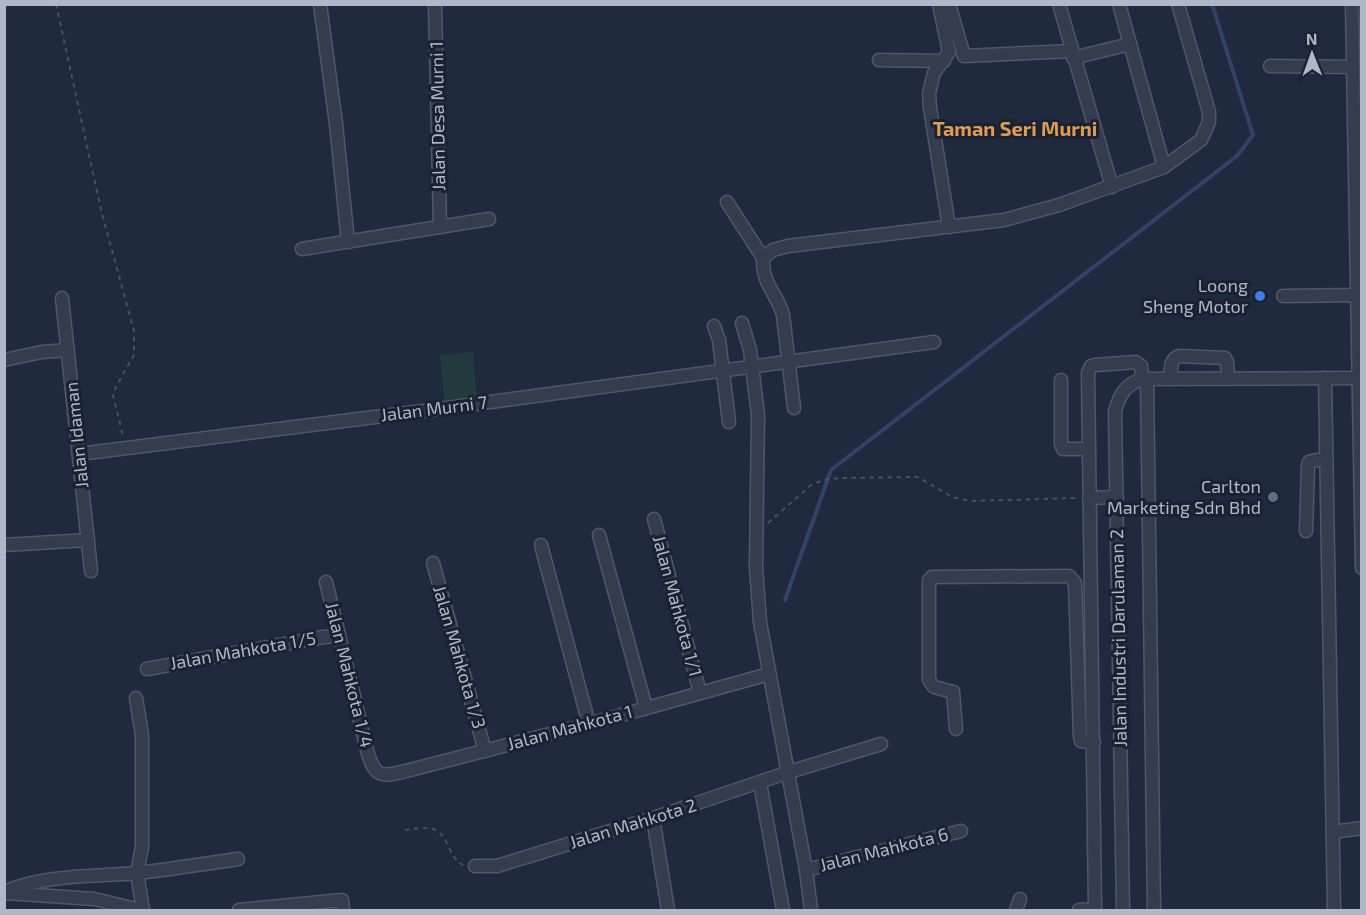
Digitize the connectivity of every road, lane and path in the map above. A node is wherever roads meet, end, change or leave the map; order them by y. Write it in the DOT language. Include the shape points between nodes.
graph roads {
  1 [pos="56,4"];
  2 [pos="320,4"];
  3 [pos="435,4"];
  4 [pos="939,4"];
  5 [pos="949,4"];
  6 [pos="1059,4"];
  7 [pos="1119,4"];
  8 [pos="1178,4"];
  9 [pos="1352,4"];
  10 [pos="1357,33"];
  11 [pos="1130,44"];
  12 [pos="1072,55"];
  13 [pos="879,60"];
  14 [pos="1356,60"];
  15 [pos="944,61"];
  16 [pos="1270,66"];
  17 [pos="1164,167"];
  18 [pos="1112,187"];
  19 [pos="727,202"];
  20 [pos="489,219"];
  21 [pos="949,226"];
  22 [pos="440,227"];
  23 [pos="348,242"];
  24 [pos="303,249"];
  25 [pos="763,258"];
  26 [pos="1357,295"];
  27 [pos="1283,296"];
  28 [pos="62,298"];
  29 [pos="742,323"];
  30 [pos="714,326"];
  31 [pos="934,342"];
  32 [pos="68,350"];
  33 [pos="4,360"];
  34 [pos="788,361"];
  35 [pos="753,366"];
  36 [pos="723,370"];
  37 [pos="1324,378"];
  38 [pos="1358,378"];
  39 [pos="1145,379"];
  40 [pos="1171,379"];
  41 [pos="1228,379"];
  42 [pos="1061,380"];
  43 [pos="794,408"];
  44 [pos="729,422"];
  45 [pos="126,448"];
  46 [pos="1089,449"];
  47 [pos="79,454"];
  48 [pos="1326,460"];
  49 [pos="1117,497"];
  50 [pos="1089,498"];
  51 [pos="654,519"];
  52 [pos="1306,531"];
  53 [pos="757,534"];
  54 [pos="599,535"];
  55 [pos="88,540"];
  56 [pos="4,545"];
  57 [pos="541,545"];
  58 [pos="433,563"];
  59 [pos="1362,568"];
  60 [pos="91,571"];
  61 [pos="326,582"];
  62 [pos="339,636"];
  63 [pos="147,669"];
  64 [pos="769,674"];
  65 [pos="700,693"];
  66 [pos="136,699"];
  67 [pos="646,708"];
  68 [pos="589,724"];
  69 [pos="956,729"];
  70 [pos="1094,742"];
  71 [pos="881,744"];
  72 [pos="485,751"];
  73 [pos="372,768"];
  74 [pos="789,772"];
  75 [pos="760,783"];
  76 [pos="653,818"];
  77 [pos="1362,828"];
  78 [pos="405,830"];
  79 [pos="961,831"];
  80 [pos="1334,832"];
  81 [pos="238,860"];
  82 [pos="475,866"];
  83 [pos="806,870"];
  84 [pos="137,873"];
  85 [pos="4,892"];
  86 [pos="94,905"];
  87 [pos="342,905"];
  88 [pos="265,909"];
  89 [pos="141,910"];
  90 [pos="239,910"];
  91 [pos="668,910"];
  92 [pos="783,910"];
  93 [pos="811,910"];
  94 [pos="1079,910"];
  95 [pos="1095,910"];
  96 [pos="1124,910"];
  97 [pos="1154,910"];
  98 [pos="1334,910"];
  1 -- 45 [label="path" via="101,210 134,331 134,356 113,395"];
  2 -- 23 [label="street"];
  3 -- 22 [label="street, Jalan Desa Murni 1"];
  4 -- 15 [label="street" via="949,46"];
  5 -- 12 [label="street" via="964,56"];
  6 -- 12 [label="street"];
  7 -- 11 [label="street"];
  8 -- 17 [label="street" via="1209,122 1201,140"];
  9 -- 10 [label="street"];
  10 -- 14 [label="street"];
  11 -- 12 [label="street"];
  11 -- 17 [label="street"];
  12 -- 18 [label="street"];
  13 -- 15 [label="street"];
  14 -- 16 [label="street"];
  14 -- 26 [label="street"];
  15 -- 21 [label="street" via="934,73 929,93"];
  17 -- 18 [label="street"];
  18 -- 21 [label="street" via="1032,214"];
  19 -- 25 [label="street"];
  20 -- 22 [label="street"];
  21 -- 25 [label="street" via="788,246"];
  22 -- 23 [label="street"];
  23 -- 24 [label="street"];
  25 -- 34 [label="street" via="765,277 783,315"];
  26 -- 27 [label="street"];
  26 -- 38 [label="street"];
  28 -- 32 [label="street, Jalan Idaman"];
  29 -- 35 [label="street"];
  30 -- 36 [label="street"];
  31 -- 34 [label="street, Jalan Murni 7"];
  32 -- 33 [label="street"];
  32 -- 47 [label="street, Jalan Idaman"];
  34 -- 35 [label="street, Jalan Murni 7"];
  34 -- 43 [label="street"];
  35 -- 36 [label="street, Jalan Murni 7"];
  35 -- 53 [label="street" via="758,415"];
  36 -- 44 [label="street"];
  36 -- 45 [label="street, Jalan Murni 7"];
  37 -- 38 [label="street"];
  37 -- 41 [label="street"];
  37 -- 48 [label="street"];
  38 -- 59 [label="street"];
  39 -- 40 [label="street"];
  39 -- 46 [label="street" via="1137,362 1091,366"];
  39 -- 49 [label="street, Jalan Industri Darulaman 2" via="1133,382 1120,393 1115,411"];
  39 -- 97 [label="street"];
  40 -- 41 [label="street"];
  40 -- 41 [label="street" via="1171,362 1179,356 1225,358"];
  42 -- 46 [label="street" via="1063,449"];
  45 -- 47 [label="street, Jalan Murni 7"];
  46 -- 50 [label="street"];
  47 -- 55 [label="street, Jalan Idaman"];
  48 -- 52 [label="street" via="1309,462"];
  48 -- 80 [label="street"];
  49 -- 50 [label="street"];
  49 -- 96 [label="street, Jalan Industri Darulaman 2"];
  50 -- 53 [label="path" via="971,501 952,497 918,477 840,478 811,485"];
  50 -- 70 [label="street"];
  51 -- 65 [label="street, Jalan Mahkota 1/1"];
  53 -- 64 [label="street" via="760,622"];
  54 -- 67 [label="street"];
  55 -- 56 [label="street"];
  55 -- 60 [label="street, Jalan Idaman"];
  57 -- 68 [label="street"];
  58 -- 72 [label="street, Jalan Mahkota 1/3"];
  61 -- 62 [label="street, Jalan Mahkota 1/4"];
  62 -- 63 [label="street, Jalan Mahkota 1/5"];
  62 -- 73 [label="street, Jalan Mahkota 1/4"];
  64 -- 65 [label="street, Jalan Mahkota 1"];
  64 -- 74 [label="street"];
  65 -- 67 [label="street, Jalan Mahkota 1"];
  66 -- 84 [label="street" via="142,735 142,847"];
  67 -- 68 [label="street, Jalan Mahkota 1"];
  68 -- 72 [label="street, Jalan Mahkota 1"];
  69 -- 70 [label="street" via="953,692 934,687 929,680 929,580 1069,576 1075,583 1080,737 1082,741"];
  70 -- 95 [label="street"];
  71 -- 74 [label="street, Jalan Mahkota 2"];
  72 -- 73 [label="street, Jalan Mahkota 1" via="390,775"];
  74 -- 75 [label="street, Jalan Mahkota 2"];
  74 -- 83 [label="street"];
  75 -- 76 [label="street, Jalan Mahkota 2"];
  75 -- 92 [label="street"];
  76 -- 82 [label="street, Jalan Mahkota 2" via="497,866"];
  76 -- 91 [label="street"];
  77 -- 80 [label="street"];
  78 -- 82 [label="path" via="436,830 460,864"];
  79 -- 83 [label="street, Jalan Mahkota 6"];
  80 -- 98 [label="street"];
  81 -- 84 [label="street"];
  83 -- 93 [label="street"];
  84 -- 85 [label="street" via="39,881"];
  84 -- 89 [label="street"];
  85 -- 86 [label="street"];
  86 -- 89 [label="street"];
  87 -- 88 [label="street"];
  88 -- 90 [label="street"];
  94 -- 95 [label="street"];
}
